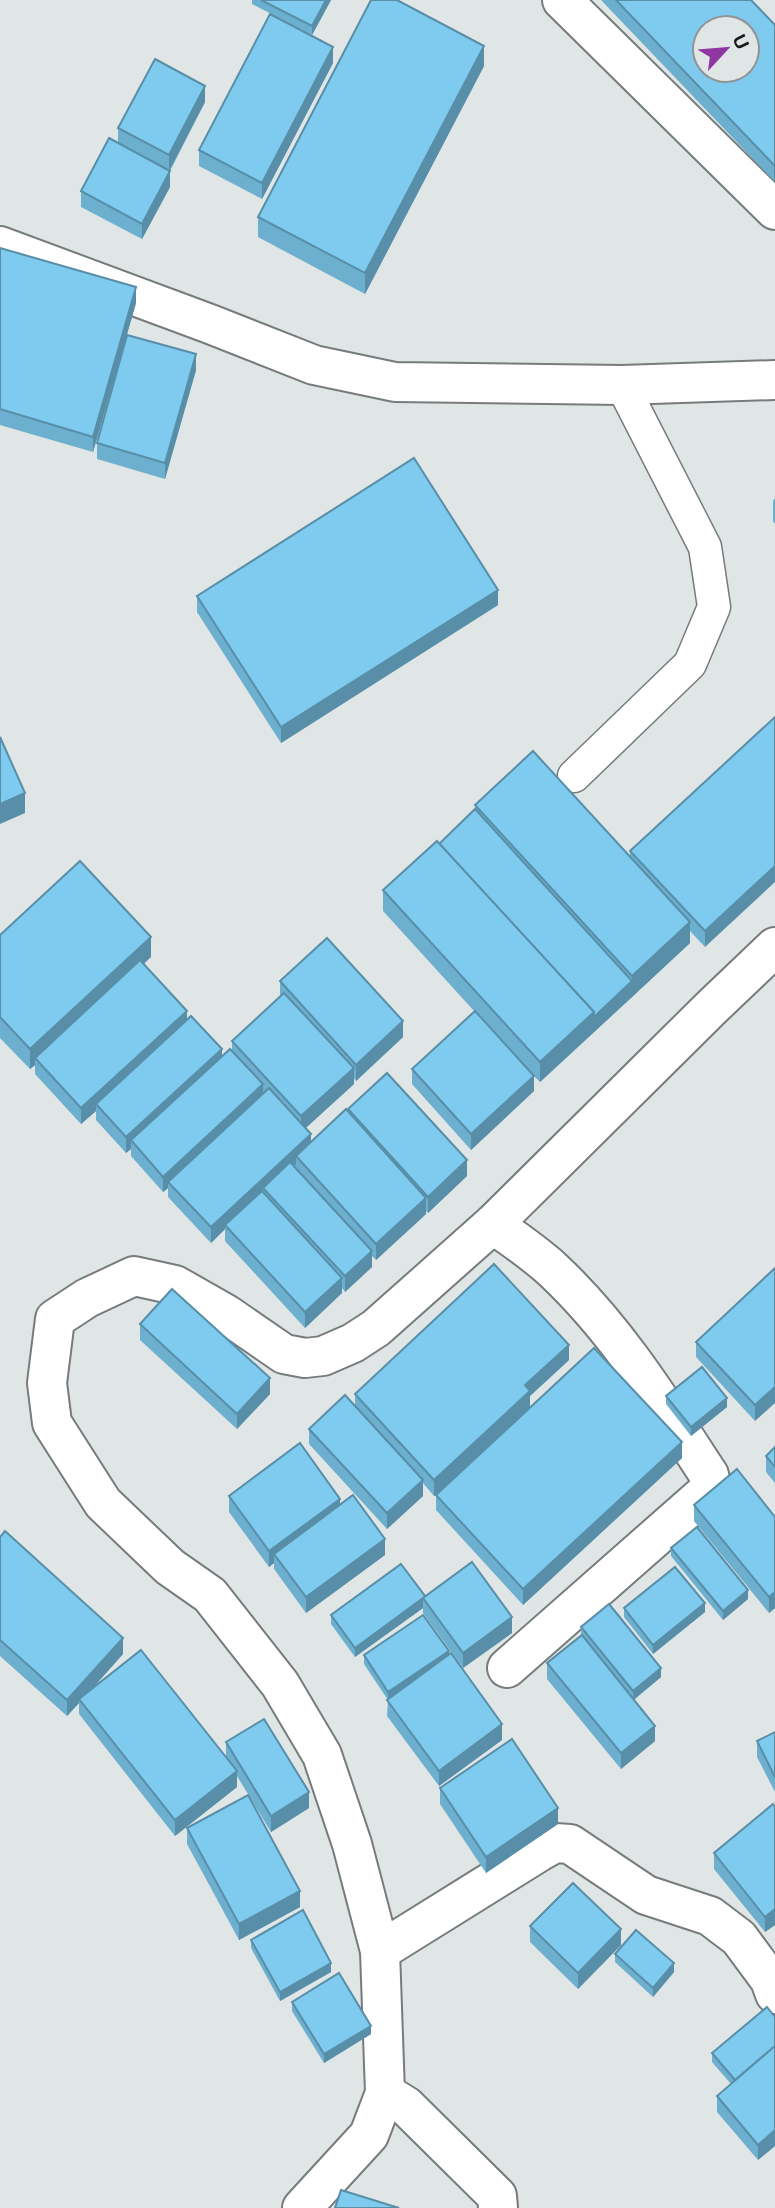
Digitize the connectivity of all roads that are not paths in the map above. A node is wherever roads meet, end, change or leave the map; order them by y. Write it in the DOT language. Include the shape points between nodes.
graph roads {
  1 [pos="562,0"];
  2 [pos="775,210"];
  3 [pos="0,246"];
  4 [pos="775,380"];
  5 [pos="622,385"];
  6 [pos="575,776"];
  7 [pos="775,947"];
  8 [pos="494,1223"];
  9 [pos="507,1668"];
  10 [pos="380,1951"];
  11 [pos="775,1994"];
  12 [pos="385,2093"];
  13 [pos="302,2208"];
  14 [pos="498,2208"];
  1 -- 2 [label="street"];
  3 -- 5 [label="street" via="314,365 395,382"];
  4 -- 5 [label="street"];
  5 -- 6 [label="lane" via="705,547 714,607 690,664"];
  7 -- 8 [label="street"];
  8 -- 9 [label="street" via="552,1270 624,1348 712,1483"];
  8 -- 10 [label="street" via="376,1328 323,1356 284,1354 175,1285 134,1276 55,1319 47,1383 52,1423 103,1503 170,1567 210,1595 280,1684 322,1755 352,1844"];
  10 -- 11 [label="street" via="539,1852 555,1843 570,1844 646,1895 710,1916 739,1938"];
  10 -- 12 [label="street"];
  12 -- 13 [label="street" via="369,2135"];
  12 -- 14 [label="street" via="406,2106 497,2196"];
}
